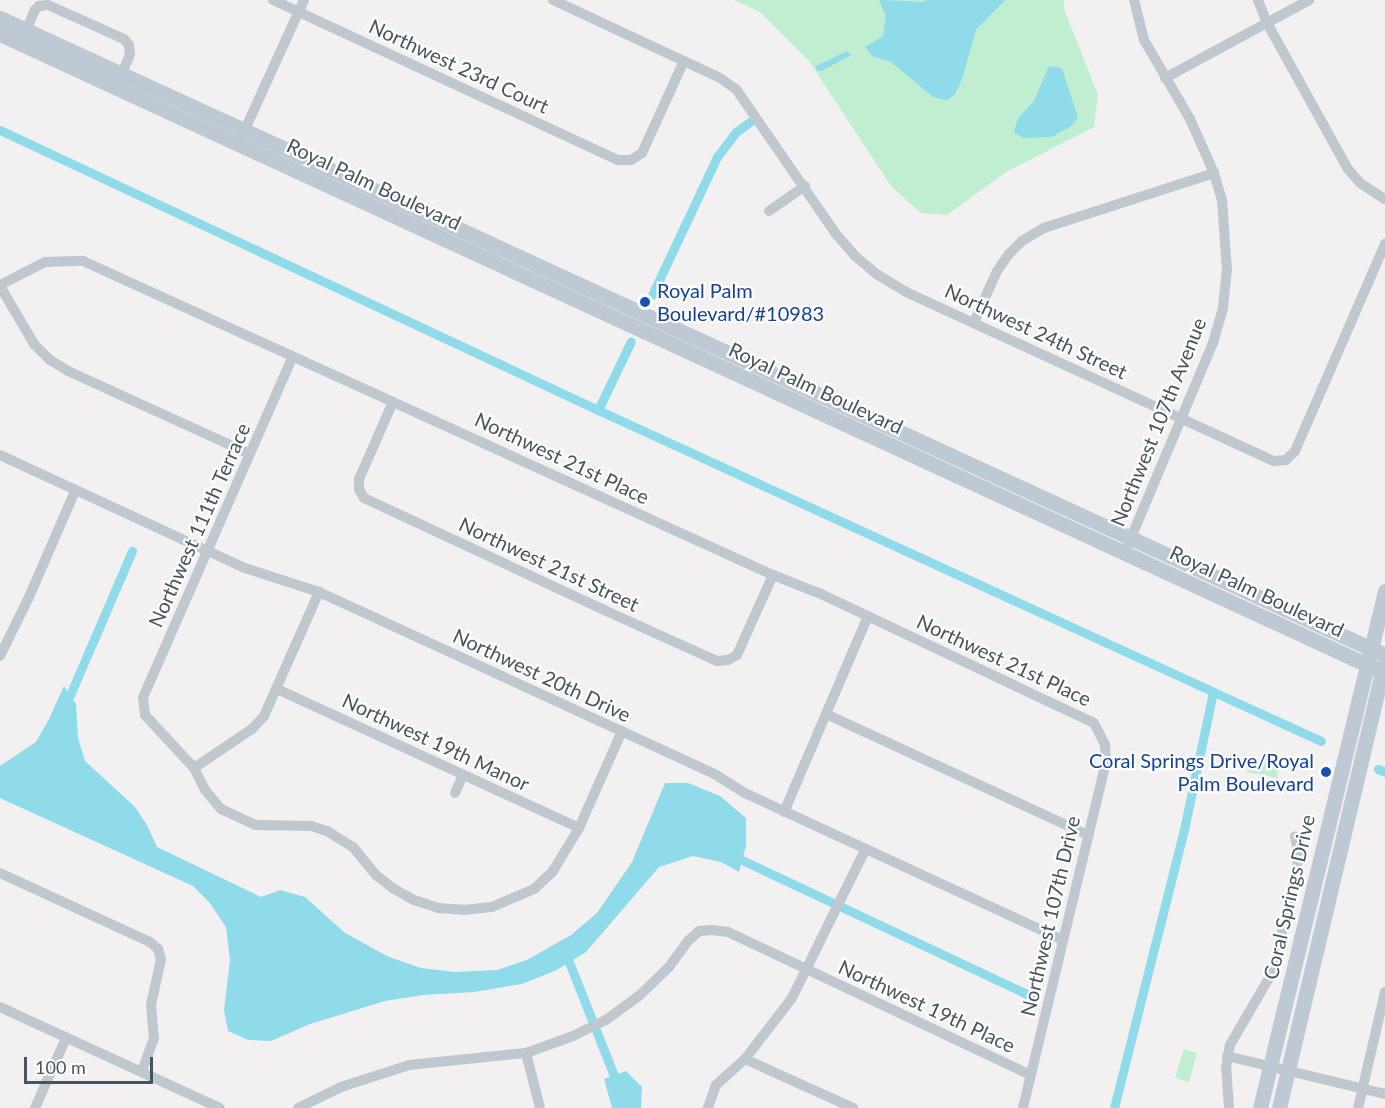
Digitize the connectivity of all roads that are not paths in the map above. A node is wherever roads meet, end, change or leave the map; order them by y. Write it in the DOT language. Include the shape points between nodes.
graph roads {
  1 [pos="273,0"];
  2 [pos="304,0"];
  3 [pos="553,0"];
  4 [pos="1134,0"];
  5 [pos="1258,0"];
  6 [pos="1309,0"];
  7 [pos="299,12"];
  8 [pos="0,18"];
  9 [pos="1266,23"];
  10 [pos="26,30"];
  11 [pos="0,34"];
  12 [pos="684,61"];
  13 [pos="122,74"];
  14 [pos="1165,78"];
  15 [pos="245,130"];
  16 [pos="238,144"];
  17 [pos="1214,173"];
  18 [pos="805,186"];
  19 [pos="1385,199"];
  20 [pos="769,211"];
  21 [pos="1385,244"];
  22 [pos="0,286"];
  23 [pos="974,322"];
  24 [pos="292,358"];
  25 [pos="393,402"];
  26 [pos="1181,418"];
  27 [pos="250,454"];
  28 [pos="0,455"];
  29 [pos="75,491"];
  30 [pos="1128,546"];
  31 [pos="208,550"];
  32 [pos="773,575"];
  33 [pos="1385,591"];
  34 [pos="320,592"];
  35 [pos="868,616"];
  36 [pos="1378,652"];
  37 [pos="0,656"];
  38 [pos="1367,665"];
  39 [pos="1384,669"];
  40 [pos="277,689"];
  41 [pos="826,714"];
  42 [pos="622,731"];
  43 [pos="1101,733"];
  44 [pos="194,768"];
  45 [pos="464,775"];
  46 [pos="455,793"];
  47 [pos="784,812"];
  48 [pos="579,828"];
  49 [pos="1088,835"];
  50 [pos="1295,836"];
  51 [pos="865,850"];
  52 [pos="0,873"];
  53 [pos="1063,940"];
  54 [pos="807,970"];
  55 [pos="1385,992"];
  56 [pos="0,1007"];
  57 [pos="66,1038"];
  58 [pos="526,1053"];
  59 [pos="1227,1056"];
  60 [pos="745,1059"];
  61 [pos="1270,1066"];
  62 [pos="142,1071"];
  63 [pos="1288,1071"];
  64 [pos="1031,1074"];
  65 [pos="1363,1088"];
  66 [pos="1385,1094"];
  67 [pos="36,1108"];
  68 [pos="220,1108"];
  69 [pos="298,1108"];
  70 [pos="540,1108"];
  71 [pos="708,1108"];
  72 [pos="853,1108"];
  73 [pos="1023,1108"];
  74 [pos="1229,1108"];
  75 [pos="1260,1108"];
  76 [pos="1279,1108"];
  77 [pos="1358,1108"];
  1 -- 7 [label="street, Northwest 23rd Court"];
  2 -- 7 [label="street"];
  3 -- 12 [label="street, Northwest 24th Street"];
  4 -- 14 [label="street, Northwest 107th Avenue" via="1144,40"];
  5 -- 9 [label="street"];
  6 -- 9 [label="street"];
  7 -- 12 [label="street, Northwest 23rd Court" via="618,160 631,160 642,153"];
  7 -- 15 [label="street"];
  8 -- 10 [label="main road, Royal Palm Boulevard"];
  9 -- 14 [label="street"];
  9 -- 19 [label="street" via="1348,169 1360,183"];
  10 -- 13 [label="main road, Royal Palm Boulevard"];
  10 -- 13 [label="street" via="35,10 48,5 124,39 130,54"];
  11 -- 16 [label="main road, Royal Palm Boulevard"];
  12 -- 18 [label="street, Northwest 24th Street" via="736,89"];
  13 -- 15 [label="main road, Royal Palm Boulevard"];
  14 -- 17 [label="street, Northwest 107th Avenue" via="1204,146"];
  15 -- 16 [label="street"];
  15 -- 30 [label="main road, Royal Palm Boulevard"];
  16 -- 30 [label="main road, Royal Palm Boulevard"];
  17 -- 23 [label="street" via="1036,232 1009,254 997,271"];
  17 -- 26 [label="street, Northwest 107th Avenue" via="1226,237 1223,307 1214,343"];
  18 -- 20 [label="street"];
  18 -- 23 [label="street, Northwest 24th Street" via="855,256 906,292"];
  21 -- 26 [label="street, Northwest 24th Street" via="1295,451 1286,460 1274,461"];
  22 -- 24 [label="street, Northwest 21st Place" via="45,262 83,261"];
  22 -- 27 [label="street" via="34,344 50,360"];
  23 -- 26 [label="street, Northwest 24th Street"];
  24 -- 25 [label="street, Northwest 21st Place"];
  24 -- 27 [label="street, Northwest 111th Terrace"];
  25 -- 32 [label="street, Northwest 21st Place"];
  25 -- 32 [label="street, Northwest 21st Street" via="359,479 364,498 593,605 717,661 728,660 737,655"];
  26 -- 30 [label="street, Northwest 107th Avenue"];
  27 -- 31 [label="street, Northwest 111th Terrace"];
  28 -- 29 [label="street, Northwest 20th Drive"];
  29 -- 31 [label="street, Northwest 20th Drive"];
  29 -- 37 [label="street"];
  30 -- 36 [label="main road, Royal Palm Boulevard"];
  30 -- 38 [label="main road, Royal Palm Boulevard"];
  31 -- 34 [label="street, Northwest 20th Drive" via="245,568"];
  31 -- 44 [label="street, Northwest 111th Terrace" via="143,698 145,716"];
  32 -- 35 [label="street, Northwest 21st Place"];
  33 -- 36 [label="main road, Coral Springs Drive"];
  34 -- 40 [label="street"];
  34 -- 42 [label="street, Northwest 20th Drive"];
  35 -- 41 [label="street"];
  35 -- 43 [label="street, Northwest 21st Place" via="1086,717"];
  36 -- 38 [label="main road, Coral Springs Drive"];
  38 -- 39 [label="main road, Royal Palm Boulevard"];
  38 -- 61 [label="main road, Coral Springs Drive"];
  39 -- 63 [label="main road, Coral Springs Drive"];
  40 -- 44 [label="street" via="264,716 252,729"];
  40 -- 45 [label="street, Northwest 19th Manor"];
  41 -- 47 [label="street"];
  41 -- 49 [label="street"];
  42 -- 47 [label="street, Northwest 20th Drive"];
  42 -- 48 [label="street"];
  43 -- 49 [label="street, Northwest 107th Drive" via="1106,762"];
  44 -- 48 [label="street" via="221,809 256,825 311,826 327,831 353,847 376,875 394,889 438,908 492,907 534,889 553,871"];
  45 -- 46 [label="street"];
  45 -- 48 [label="street, Northwest 19th Manor"];
  47 -- 51 [label="street, Northwest 20th Drive"];
  49 -- 53 [label="street, Northwest 107th Drive"];
  50 -- 59 [label="street" via="1299,854 1273,970"];
  51 -- 53 [label="street, Northwest 20th Drive"];
  51 -- 54 [label="street"];
  52 -- 62 [label="street" via="158,949 161,959 151,1005 154,1038"];
  53 -- 64 [label="street, Northwest 107th Drive"];
  54 -- 58 [label="street, Northwest 19th Place" via="728,932 699,931 640,995 606,1020"];
  54 -- 60 [label="street" via="792,998"];
  54 -- 64 [label="street, Northwest 19th Place"];
  55 -- 65 [label="street"];
  56 -- 57 [label="street"];
  57 -- 62 [label="street"];
  57 -- 67 [label="street"];
  58 -- 69 [label="street, Northwest 19th Place" via="410,1065 341,1087"];
  58 -- 70 [label="street"];
  59 -- 61 [label="street"];
  59 -- 74 [label="street" via="1225,1084"];
  60 -- 71 [label="street" via="716,1085"];
  60 -- 72 [label="street"];
  61 -- 63 [label="street"];
  61 -- 75 [label="main road, Coral Springs Drive"];
  62 -- 68 [label="street"];
  63 -- 65 [label="street"];
  63 -- 76 [label="main road, Coral Springs Drive"];
  64 -- 73 [label="street, Northwest 107th Drive"];
  65 -- 66 [label="street"];
  65 -- 77 [label="street"];
}
